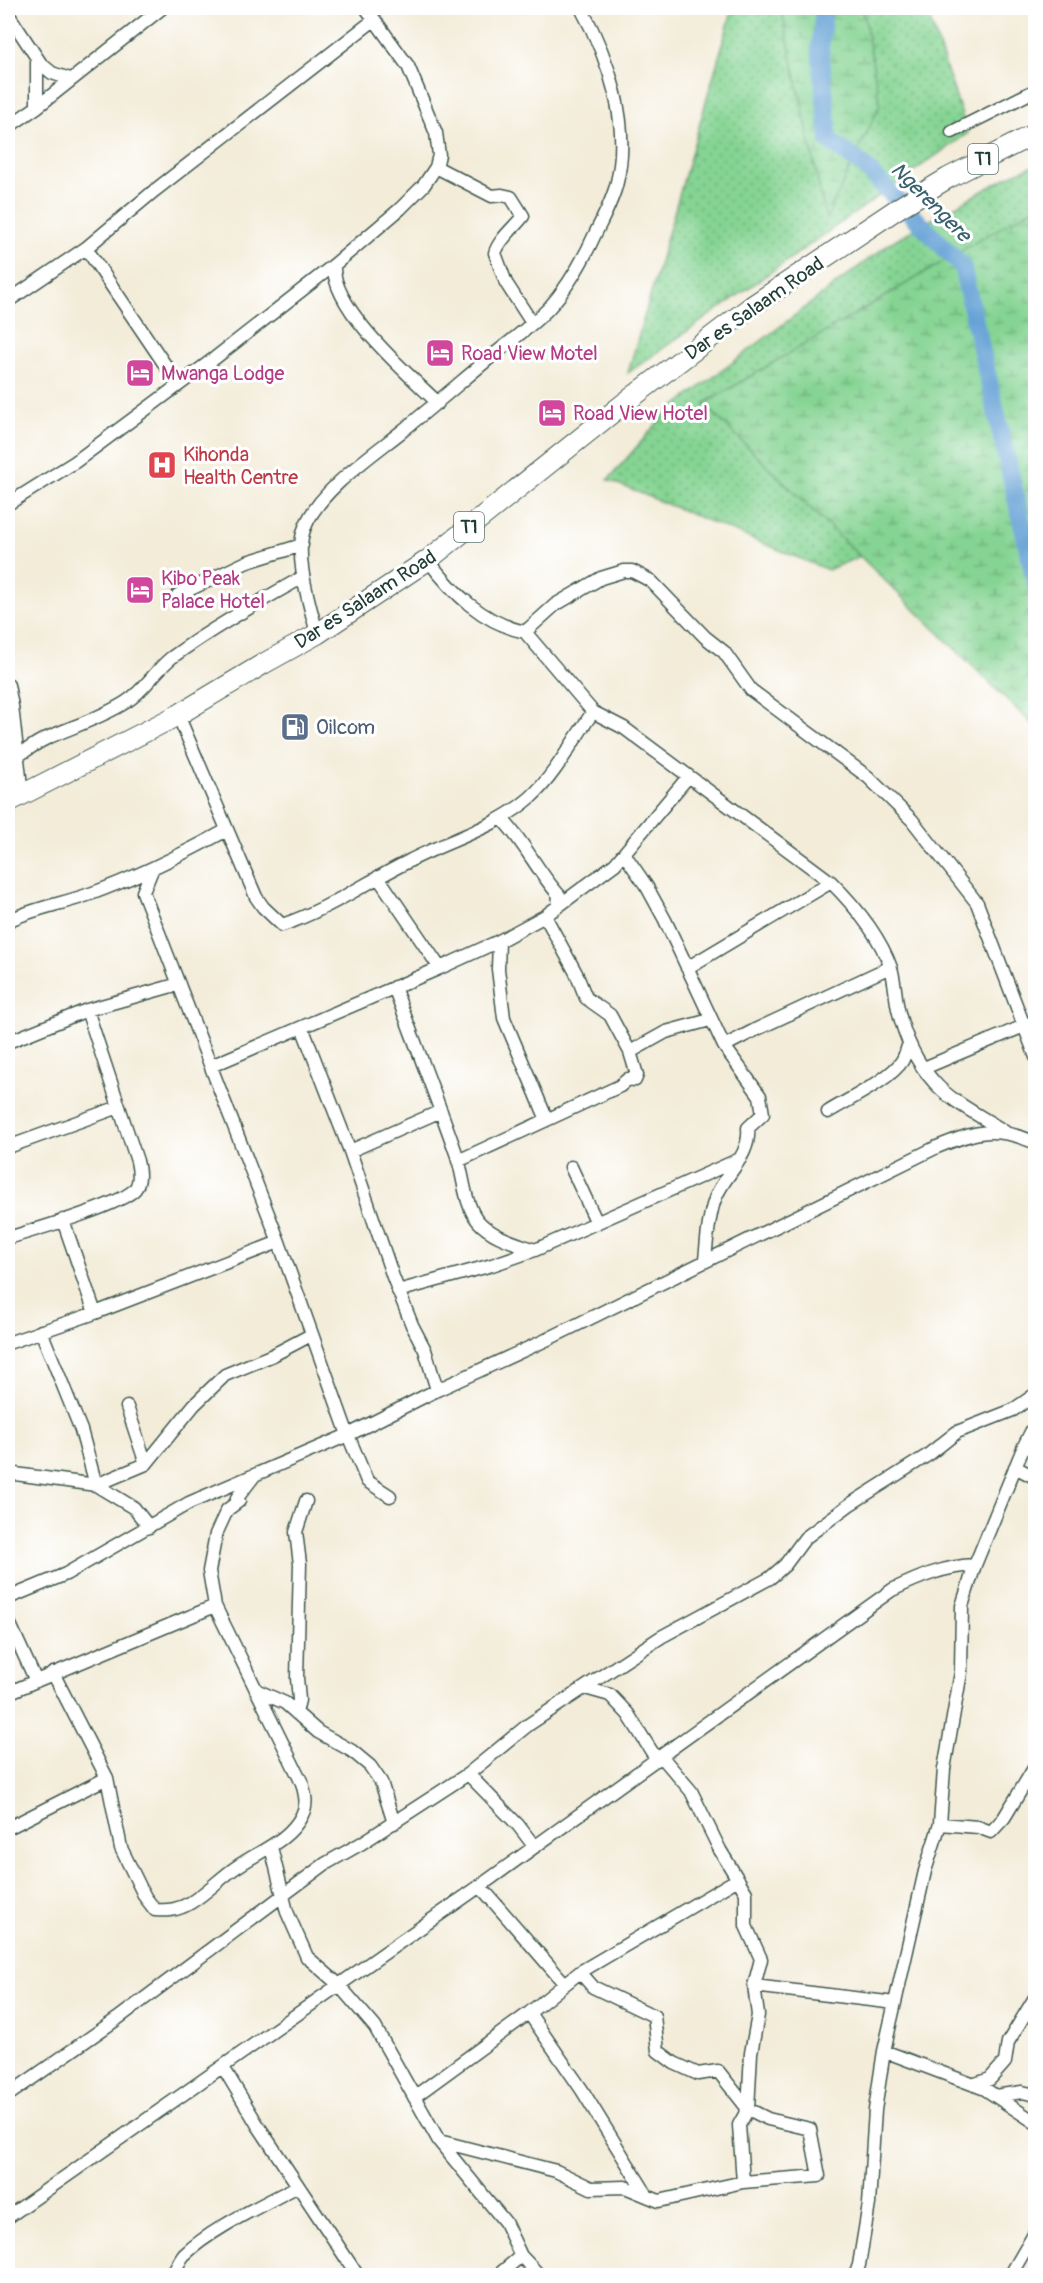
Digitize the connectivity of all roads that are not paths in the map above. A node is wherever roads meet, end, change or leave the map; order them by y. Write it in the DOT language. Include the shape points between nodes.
graph roads {
  1 [pos="162,8"];
  2 [pos="366,8"];
  3 [pos="581,8"];
  4 [pos="8,14"];
  5 [pos="374,20"];
  6 [pos="37,60"];
  7 [pos="70,79"];
  8 [pos="1035,90"];
  9 [pos="37,107"];
  10 [pos="8,127"];
  11 [pos="952,132"];
  12 [pos="1035,133"];
  13 [pos="436,167"];
  14 [pos="86,248"];
  15 [pos="334,265"];
  16 [pos="8,301"];
  17 [pos="532,323"];
  18 [pos="178,384"];
  19 [pos="438,403"];
  20 [pos="8,504"];
  21 [pos="302,545"];
  22 [pos="428,560"];
  23 [pos="303,577"];
  24 [pos="178,595"];
  25 [pos="525,632"];
  26 [pos="317,634"];
  27 [pos="8,685"];
  28 [pos="593,712"];
  29 [pos="178,715"];
  30 [pos="12,759"];
  31 [pos="688,777"];
  32 [pos="15,799"];
  33 [pos="501,818"];
  34 [pos="227,830"];
  35 [pos="625,855"];
  36 [pos="152,870"];
  37 [pos="378,877"];
  38 [pos="831,882"];
  39 [pos="558,906"];
  40 [pos="545,916"];
  41 [pos="8,921"];
  42 [pos="499,941"];
  43 [pos="890,967"];
  44 [pos="440,968"];
  45 [pos="687,968"];
  46 [pos="179,984"];
  47 [pos="394,987"];
  48 [pos="87,1010"];
  49 [pos="710,1020"];
  50 [pos="1030,1023"];
  51 [pos="302,1027"];
  52 [pos="8,1042"];
  53 [pos="909,1043"];
  54 [pos="724,1046"];
  55 [pos="630,1052"];
  56 [pos="1035,1057"];
  57 [pos="211,1066"];
  58 [pos="924,1068"];
  59 [pos="118,1107"];
  60 [pos="441,1111"];
  61 [pos="828,1112"];
  62 [pos="547,1120"];
  63 [pos="1006,1132"];
  64 [pos="1035,1143"];
  65 [pos="8,1147"];
  66 [pos="350,1151"];
  67 [pos="741,1158"];
  68 [pos="459,1161"];
  69 [pos="571,1167"];
  70 [pos="63,1220"];
  71 [pos="597,1223"];
  72 [pos="8,1238"];
  73 [pos="279,1242"];
  74 [pos="535,1250"];
  75 [pos="705,1260"];
  76 [pos="398,1291"];
  77 [pos="95,1313"];
  78 [pos="41,1331"];
  79 [pos="311,1335"];
  80 [pos="8,1343"];
  81 [pos="436,1390"];
  82 [pos="1035,1394"];
  83 [pos="127,1407"];
  84 [pos="1035,1422"];
  85 [pos="348,1435"];
  86 [pos="146,1464"];
  87 [pos="1015,1467"];
  88 [pos="8,1473"];
  89 [pos="257,1473"];
  90 [pos="1035,1478"];
  91 [pos="96,1485"];
  92 [pos="390,1496"];
  93 [pos="306,1501"];
  94 [pos="149,1527"];
  95 [pos="975,1565"];
  96 [pos="8,1598"];
  97 [pos="215,1606"];
  98 [pos="8,1620"];
  99 [pos="53,1673"];
  100 [pos="36,1681"];
  101 [pos="585,1688"];
  102 [pos="256,1690"];
  103 [pos="8,1693"];
  104 [pos="296,1713"];
  105 [pos="660,1759"];
  106 [pos="1035,1766"];
  107 [pos="468,1774"];
  108 [pos="107,1778"];
  109 [pos="1031,1783"];
  110 [pos="394,1823"];
  111 [pos="940,1824"];
  112 [pos="8,1828"];
  113 [pos="534,1846"];
  114 [pos="271,1847"];
  115 [pos="738,1879"];
  116 [pos="480,1886"];
  117 [pos="283,1895"];
  118 [pos="580,1972"];
  119 [pos="338,1984"];
  120 [pos="565,1984"];
  121 [pos="754,1986"];
  122 [pos="1035,1996"];
  123 [pos="895,2003"];
  124 [pos="529,2013"];
  125 [pos="884,2051"];
  126 [pos="223,2067"];
  127 [pos="975,2084"];
  128 [pos="8,2095"];
  129 [pos="1035,2095"];
  130 [pos="996,2096"];
  131 [pos="414,2097"];
  132 [pos="748,2109"];
  133 [pos="1035,2123"];
  134 [pos="439,2141"];
  135 [pos="743,2182"];
  136 [pos="298,2186"];
  137 [pos="646,2194"];
  138 [pos="8,2217"];
  139 [pos="1035,2231"];
  140 [pos="520,2256"];
  141 [pos="172,2276"];
  142 [pos="358,2276"];
  143 [pos="497,2276"];
  144 [pos="540,2276"];
  145 [pos="855,2276"];
  146 [pos="1010,2276"];
  1 -- 7 [label="street"];
  2 -- 5 [label="street"];
  3 -- 17 [label="street" via="599,44 618,111 618,180 576,274"];
  4 -- 6 [label="street"];
  5 -- 13 [label="street" via="408,66 424,103 438,144"];
  5 -- 14 [label="street"];
  6 -- 7 [label="street" via="52,73"];
  6 -- 9 [label="street"];
  7 -- 9 [label="street"];
  8 -- 11 [label="street"];
  9 -- 10 [label="street"];
  12 -- 22 [label="highway, Dar es Salaam Road / T1" via="932,187 723,327"];
  13 -- 15 [label="street" via="415,195"];
  13 -- 17 [label="street" via="492,196 511,197 523,216 495,253 506,283"];
  14 -- 16 [label="street"];
  14 -- 18 [label="street"];
  15 -- 18 [label="street"];
  15 -- 19 [label="street" via="340,295 363,326"];
  17 -- 19 [label="street"];
  18 -- 20 [label="street" via="60,473"];
  19 -- 21 [label="street" via="324,498 308,521"];
  21 -- 23 [label="street"];
  21 -- 24 [label="street" via="247,562"];
  22 -- 25 [label="street" via="467,604 511,629"];
  22 -- 26 [label="highway, Dar es Salaam Road / T1"];
  23 -- 26 [label="street"];
  23 -- 30 [label="street" via="172,658 128,701 44,739"];
  25 -- 28 [label="street"];
  25 -- 50 [label="street" via="555,605 601,578 624,570 651,580 728,657 751,690 868,777 912,820 977,903"];
  26 -- 29 [label="highway, Dar es Salaam Road / T1"];
  27 -- 30 [label="street"];
  28 -- 31 [label="street" via="624,728"];
  28 -- 33 [label="street" via="543,784"];
  29 -- 32 [label="highway, Dar es Salaam Road / T1"];
  29 -- 34 [label="street"];
  30 -- 32 [label="street"];
  31 -- 35 [label="street"];
  31 -- 38 [label="street"];
  33 -- 37 [label="street"];
  33 -- 39 [label="street" via="560,895"];
  34 -- 36 [label="street"];
  34 -- 37 [label="street" via="256,897 282,925"];
  35 -- 39 [label="street"];
  35 -- 45 [label="street" via="661,912"];
  36 -- 41 [label="street"];
  36 -- 46 [label="street" via="143,892"];
  37 -- 44 [label="street"];
  38 -- 43 [label="street" via="853,904"];
  38 -- 45 [label="street"];
  39 -- 40 [label="street"];
  40 -- 42 [label="street"];
  40 -- 55 [label="street" via="586,998 610,1015"];
  42 -- 44 [label="street"];
  42 -- 62 [label="street" via="504,1018"];
  43 -- 53 [label="street"];
  43 -- 54 [label="street"];
  44 -- 47 [label="street"];
  45 -- 49 [label="street"];
  46 -- 48 [label="street"];
  46 -- 57 [label="street"];
  47 -- 51 [label="street"];
  47 -- 60 [label="street"];
  48 -- 52 [label="street"];
  48 -- 59 [label="street"];
  49 -- 54 [label="street"];
  49 -- 55 [label="street" via="666,1032"];
  50 -- 56 [label="street"];
  50 -- 58 [label="street"];
  51 -- 57 [label="street"];
  51 -- 66 [label="street"];
  53 -- 58 [label="street"];
  53 -- 61 [label="street" via="896,1069"];
  54 -- 67 [label="street" via="756,1090 763,1114 748,1128"];
  55 -- 62 [label="street" via="635,1080 628,1079"];
  57 -- 73 [label="street"];
  58 -- 63 [label="street" via="941,1089"];
  59 -- 65 [label="street"];
  59 -- 70 [label="street" via="138,1161 135,1189"];
  60 -- 66 [label="street"];
  60 -- 68 [label="street"];
  62 -- 68 [label="street"];
  63 -- 64 [label="street"];
  63 -- 75 [label="street" via="974,1134 937,1147"];
  66 -- 76 [label="street"];
  67 -- 71 [label="street"];
  67 -- 75 [label="street" via="715,1199"];
  68 -- 74 [label="street" via="471,1208 480,1223 499,1236"];
  69 -- 71 [label="street"];
  70 -- 72 [label="street"];
  70 -- 77 [label="street"];
  71 -- 74 [label="street"];
  73 -- 77 [label="street"];
  73 -- 79 [label="street"];
  74 -- 76 [label="street"];
  75 -- 81 [label="street"];
  76 -- 81 [label="street" via="425,1350"];
  77 -- 78 [label="street"];
  78 -- 80 [label="street"];
  78 -- 91 [label="street" via="81,1430"];
  79 -- 85 [label="street"];
  79 -- 86 [label="street" via="225,1375 194,1405"];
  81 -- 85 [label="street"];
  82 -- 101 [label="street" via="1013,1410 951,1435 928,1455 805,1538 770,1578 661,1637"];
  83 -- 86 [label="street"];
  84 -- 87 [label="street"];
  85 -- 89 [label="street"];
  85 -- 92 [label="street" via="367,1481"];
  86 -- 91 [label="street"];
  87 -- 90 [label="street"];
  87 -- 95 [label="street"];
  88 -- 91 [label="street"];
  89 -- 94 [label="street" via="189,1503"];
  89 -- 97 [label="street" via="239,1500 227,1510 216,1534 209,1571"];
  91 -- 94 [label="street" via="134,1508"];
  93 -- 104 [label="street" via="296,1532 300,1564"];
  94 -- 96 [label="street" via="66,1574"];
  95 -- 105 [label="street" via="922,1575 892,1590"];
  95 -- 111 [label="street" via="962,1606 961,1672 944,1769"];
  97 -- 99 [label="street"];
  97 -- 102 [label="street"];
  98 -- 100 [label="street"];
  99 -- 100 [label="street"];
  99 -- 108 [label="street"];
  100 -- 103 [label="street"];
  101 -- 105 [label="street" via="610,1695"];
  101 -- 107 [label="street" via="528,1725"];
  102 -- 104 [label="street" via="285,1703"];
  102 -- 114 [label="street" via="305,1796 306,1807 301,1817"];
  104 -- 110 [label="street" via="370,1766 381,1782"];
  105 -- 113 [label="street"];
  105 -- 115 [label="street" via="691,1791"];
  106 -- 109 [label="street"];
  107 -- 110 [label="street"];
  107 -- 113 [label="street"];
  108 -- 112 [label="street"];
  108 -- 114 [label="street" via="121,1848 155,1910 171,1912 190,1903 238,1866"];
  109 -- 111 [label="street" via="991,1832"];
  110 -- 117 [label="street" via="325,1864"];
  111 -- 123 [label="street"];
  113 -- 116 [label="street"];
  114 -- 117 [label="street"];
  115 -- 118 [label="street"];
  115 -- 121 [label="street" via="746,1893 746,1926 761,1959"];
  116 -- 119 [label="street"];
  116 -- 120 [label="street"];
  117 -- 119 [label="street" via="307,1957"];
  117 -- 128 [label="street"];
  118 -- 120 [label="street"];
  118 -- 132 [label="street" via="593,1987 654,2016 658,2051 698,2074 718,2071"];
  119 -- 126 [label="street"];
  119 -- 131 [label="street" via="375,2027"];
  120 -- 124 [label="street"];
  121 -- 123 [label="street"];
  121 -- 132 [label="street" via="758,2015"];
  122 -- 127 [label="street" via="1008,2042 1005,2062 990,2079"];
  123 -- 125 [label="street"];
  124 -- 131 [label="street"];
  124 -- 137 [label="street"];
  125 -- 127 [label="street"];
  125 -- 145 [label="street" via="875,2110 869,2204"];
  126 -- 136 [label="street"];
  126 -- 138 [label="street"];
  127 -- 130 [label="street"];
  129 -- 130 [label="street" via="1022,2092"];
  130 -- 133 [label="street"];
  131 -- 134 [label="street"];
  132 -- 135 [label="street" via="739,2124"];
  132 -- 135 [label="street" via="768,2119 810,2129 819,2176"];
  134 -- 137 [label="street" via="556,2171 591,2187 625,2187"];
  134 -- 140 [label="street" via="505,2222"];
  135 -- 137 [label="street" via="659,2201"];
  136 -- 141 [label="street" via="204,2240 182,2257"];
  136 -- 142 [label="street"];
  139 -- 146 [label="street"];
  140 -- 143 [label="street"];
  140 -- 144 [label="street"];
}
